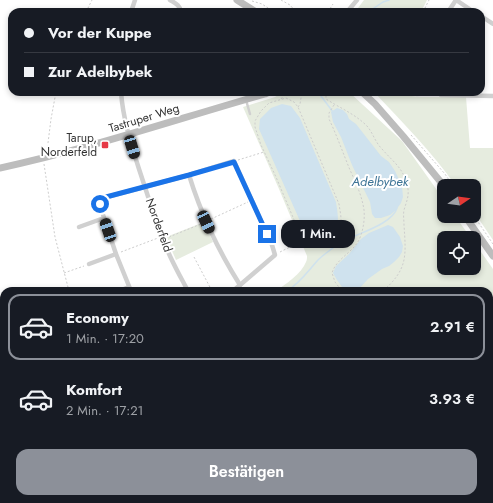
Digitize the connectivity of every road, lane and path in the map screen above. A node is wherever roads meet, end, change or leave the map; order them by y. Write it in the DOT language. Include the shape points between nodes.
graph roads {
  1 [pos="170,0"];
  2 [pos="237,0"];
  3 [pos="281,0"];
  4 [pos="357,0"];
  5 [pos="456,0"];
  6 [pos="252,2"];
  7 [pos="333,4"];
  8 [pos="180,8"];
  9 [pos="250,8"];
  10 [pos="268,8"];
  11 [pos="293,8"];
  12 [pos="330,8"];
  13 [pos="350,8"];
  14 [pos="468,8"];
  15 [pos="55,96"];
  16 [pos="121,96"];
  17 [pos="258,96"];
  18 [pos="283,96"];
  19 [pos="301,96"];
  20 [pos="326,96"];
  21 [pos="366,96"];
  22 [pos="280,99"];
  23 [pos="245,100"];
  24 [pos="334,104"];
  25 [pos="298,107"];
  26 [pos="250,114"];
  27 [pos="128,134"];
  28 [pos="264,152"];
  29 [pos="45,158"];
  30 [pos="234,162"];
  31 [pos="0,168"];
  32 [pos="189,175"];
  33 [pos="438,179"];
  34 [pos="145,187"];
  35 [pos="252,200"];
  36 [pos="104,218"];
  37 [pos="206,222"];
  38 [pos="470,223"];
  39 [pos="479,223"];
  40 [pos="79,227"];
  41 [pos="162,238"];
  42 [pos="303,241"];
  43 [pos="493,244"];
  44 [pos="116,254"];
  45 [pos="275,255"];
  46 [pos="493,256"];
  47 [pos="194,257"];
  48 [pos="89,264"];
  49 [pos="64,273"];
  50 [pos="240,285"];
  51 [pos="68,287"];
  52 [pos="129,287"];
  53 [pos="186,287"];
  54 [pos="210,287"];
  55 [pos="238,287"];
  56 [pos="339,287"];
  57 [pos="387,287"];
  1 -- 8 [label="street"];
  2 -- 9 [label="street"];
  3 -- 11 [label="path"];
  4 -- 13 [label="street"];
  5 -- 14 [label="street"];
  6 -- 10 [label="path"];
  7 -- 12 [label="path"];
  15 -- 29 [label="path"];
  16 -- 27 [label="street, Norderfeld"];
  17 -- 23 [label="street, Tastruper Weg"];
  18 -- 22 [label="path"];
  19 -- 25 [label="path"];
  20 -- 24 [label="path" via="326,99"];
  21 -- 33 [label="street"];
  22 -- 25 [label="path" via="286,98"];
  22 -- 28 [label="path" via="269,103 255,121 254,127"];
  23 -- 26 [label="lane"];
  23 -- 27 [label="street, Tastruper Weg"];
  24 -- 56 [label="path" via="329,112 329,119 356,184 364,212 363,230 358,241 336,264 332,273"];
  24 -- 57 [label="path" via="367,127 379,146 402,171 407,186 408,200 403,218 406,249 404,262 399,274"];
  25 -- 42 [label="path" via="339,204 341,217 340,229 334,238 317,246"];
  27 -- 29 [label="street, Tastruper Weg"];
  27 -- 34 [label="street, Norderfeld"];
  28 -- 30 [label="path"];
  28 -- 42 [label="path"];
  29 -- 31 [label="street, Tastruper Weg"];
  29 -- 49 [label="path" via="55,236"];
  30 -- 32 [label="street"];
  30 -- 35 [label="street"];
  32 -- 34 [label="street"];
  32 -- 37 [label="street"];
  34 -- 36 [label="street" via="102,200 100,204"];
  34 -- 41 [label="street, Norderfeld"];
  35 -- 37 [label="path"];
  35 -- 45 [label="street"];
  36 -- 40 [label="street"];
  36 -- 44 [label="street"];
  37 -- 41 [label="path"];
  37 -- 50 [label="street"];
  38 -- 46 [label="street"];
  39 -- 43 [label="path"];
  41 -- 44 [label="path"];
  41 -- 53 [label="street, Norderfeld"];
  42 -- 45 [label="path"];
  44 -- 48 [label="street"];
  44 -- 52 [label="street"];
  45 -- 50 [label="street"];
  47 -- 54 [label="path"];
  48 -- 49 [label="path"];
  49 -- 51 [label="path"];
  50 -- 55 [label="street"];
}
